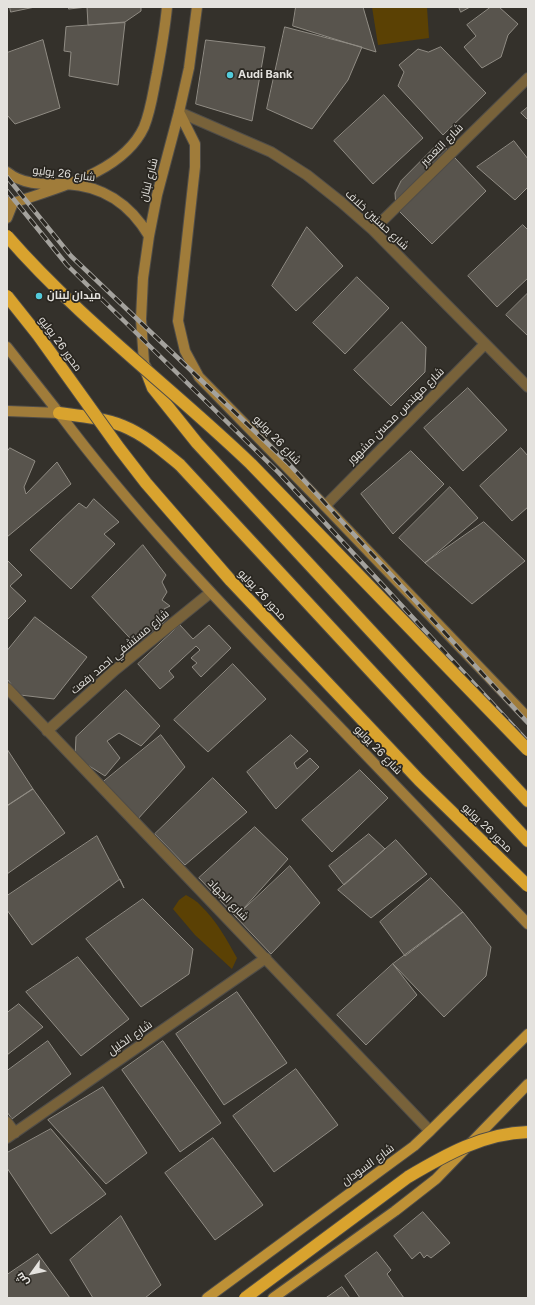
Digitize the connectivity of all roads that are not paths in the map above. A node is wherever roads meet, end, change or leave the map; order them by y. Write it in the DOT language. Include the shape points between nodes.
graph roads {
  1 [pos="167,7"];
  2 [pos="197,7"];
  3 [pos="528,78"];
  4 [pos="179,112"];
  5 [pos="7,172"];
  6 [pos="67,184"];
  7 [pos="10,203"];
  8 [pos="7,218"];
  9 [pos="373,230"];
  10 [pos="7,236"];
  11 [pos="149,236"];
  12 [pos="7,296"];
  13 [pos="485,344"];
  14 [pos="7,347"];
  15 [pos="144,362"];
  16 [pos="528,387"];
  17 [pos="7,411"];
  18 [pos="59,413"];
  19 [pos="325,506"];
  20 [pos="210,593"];
  21 [pos="7,688"];
  22 [pos="528,718"];
  23 [pos="47,731"];
  24 [pos="528,750"];
  25 [pos="528,801"];
  26 [pos="528,841"];
  27 [pos="528,886"];
  28 [pos="528,924"];
  29 [pos="266,958"];
  30 [pos="528,1034"];
  31 [pos="528,1084"];
  32 [pos="7,1122"];
  33 [pos="430,1131"];
  34 [pos="528,1132"];
  35 [pos="11,1136"];
  36 [pos="207,1298"];
  37 [pos="244,1298"];
  38 [pos="274,1298"];
  1 -- 6 [label="main road" via="151,106 143,128 124,154 96,172"];
  2 -- 4 [label="main road, شارع لبنان" via="189,68"];
  3 -- 9 [label="street, شارع التعمير"];
  4 -- 9 [label="street, شارع حسنين خلاف" via="271,152 313,180"];
  4 -- 11 [label="main road, شارع لبنان"];
  4 -- 19 [label="main road, شارع 26 يوليو" via="195,144 195,167 178,321 185,351 199,378"];
  5 -- 6 [label="main road, شارع 26 يوليو" via="23,181"];
  6 -- 7 [label="main road"];
  6 -- 11 [label="main road, شارع 26 يوليو" via="96,189 110,195 132,213"];
  7 -- 8 [label="main road"];
  9 -- 13 [label="street, شارع حسنين خلاف"];
  10 -- 24 [label="highway, bridge" via="63,295 251,464"];
  11 -- 15 [label="main road, شارع لبنان" via="141,319"];
  12 -- 27 [label="highway, محور 26 يوليو, bridge" via="146,483 230,582 420,780"];
  13 -- 16 [label="street, شارع حسنين خلاف"];
  13 -- 19 [label="street, شارع مهندس محسن مشهور"];
  14 -- 18 [label="main road, شارع 26 يوليو"];
  15 -- 25 [label="highway" via="153,388 197,443"];
  17 -- 18 [label="main road"];
  18 -- 20 [label="main road, شارع 26 يوليو" via="151,527"];
  18 -- 26 [label="highway" via="95,418 124,426 153,443 180,465"];
  19 -- 22 [label="main road, شارع 26 يوليو"];
  20 -- 23 [label="street, شارع مستشفي احمد رفعت" via="114,670"];
  20 -- 28 [label="main road, شارع 26 يوليو"];
  21 -- 23 [label="street, شارع الجهاد"];
  23 -- 29 [label="street, شارع الجهاد"];
  29 -- 33 [label="street, شارع الجهاد"];
  29 -- 35 [label="street, شارع الخليل"];
  30 -- 33 [label="main road, شارع السودان"];
  31 -- 38 [label="main road" via="436,1179 396,1211"];
  32 -- 35 [label="street"];
  33 -- 36 [label="main road, شارع السودان" via="397,1159"];
  34 -- 37 [label="highway, bridge" via="474,1142 431,1163 408,1177"];
}
